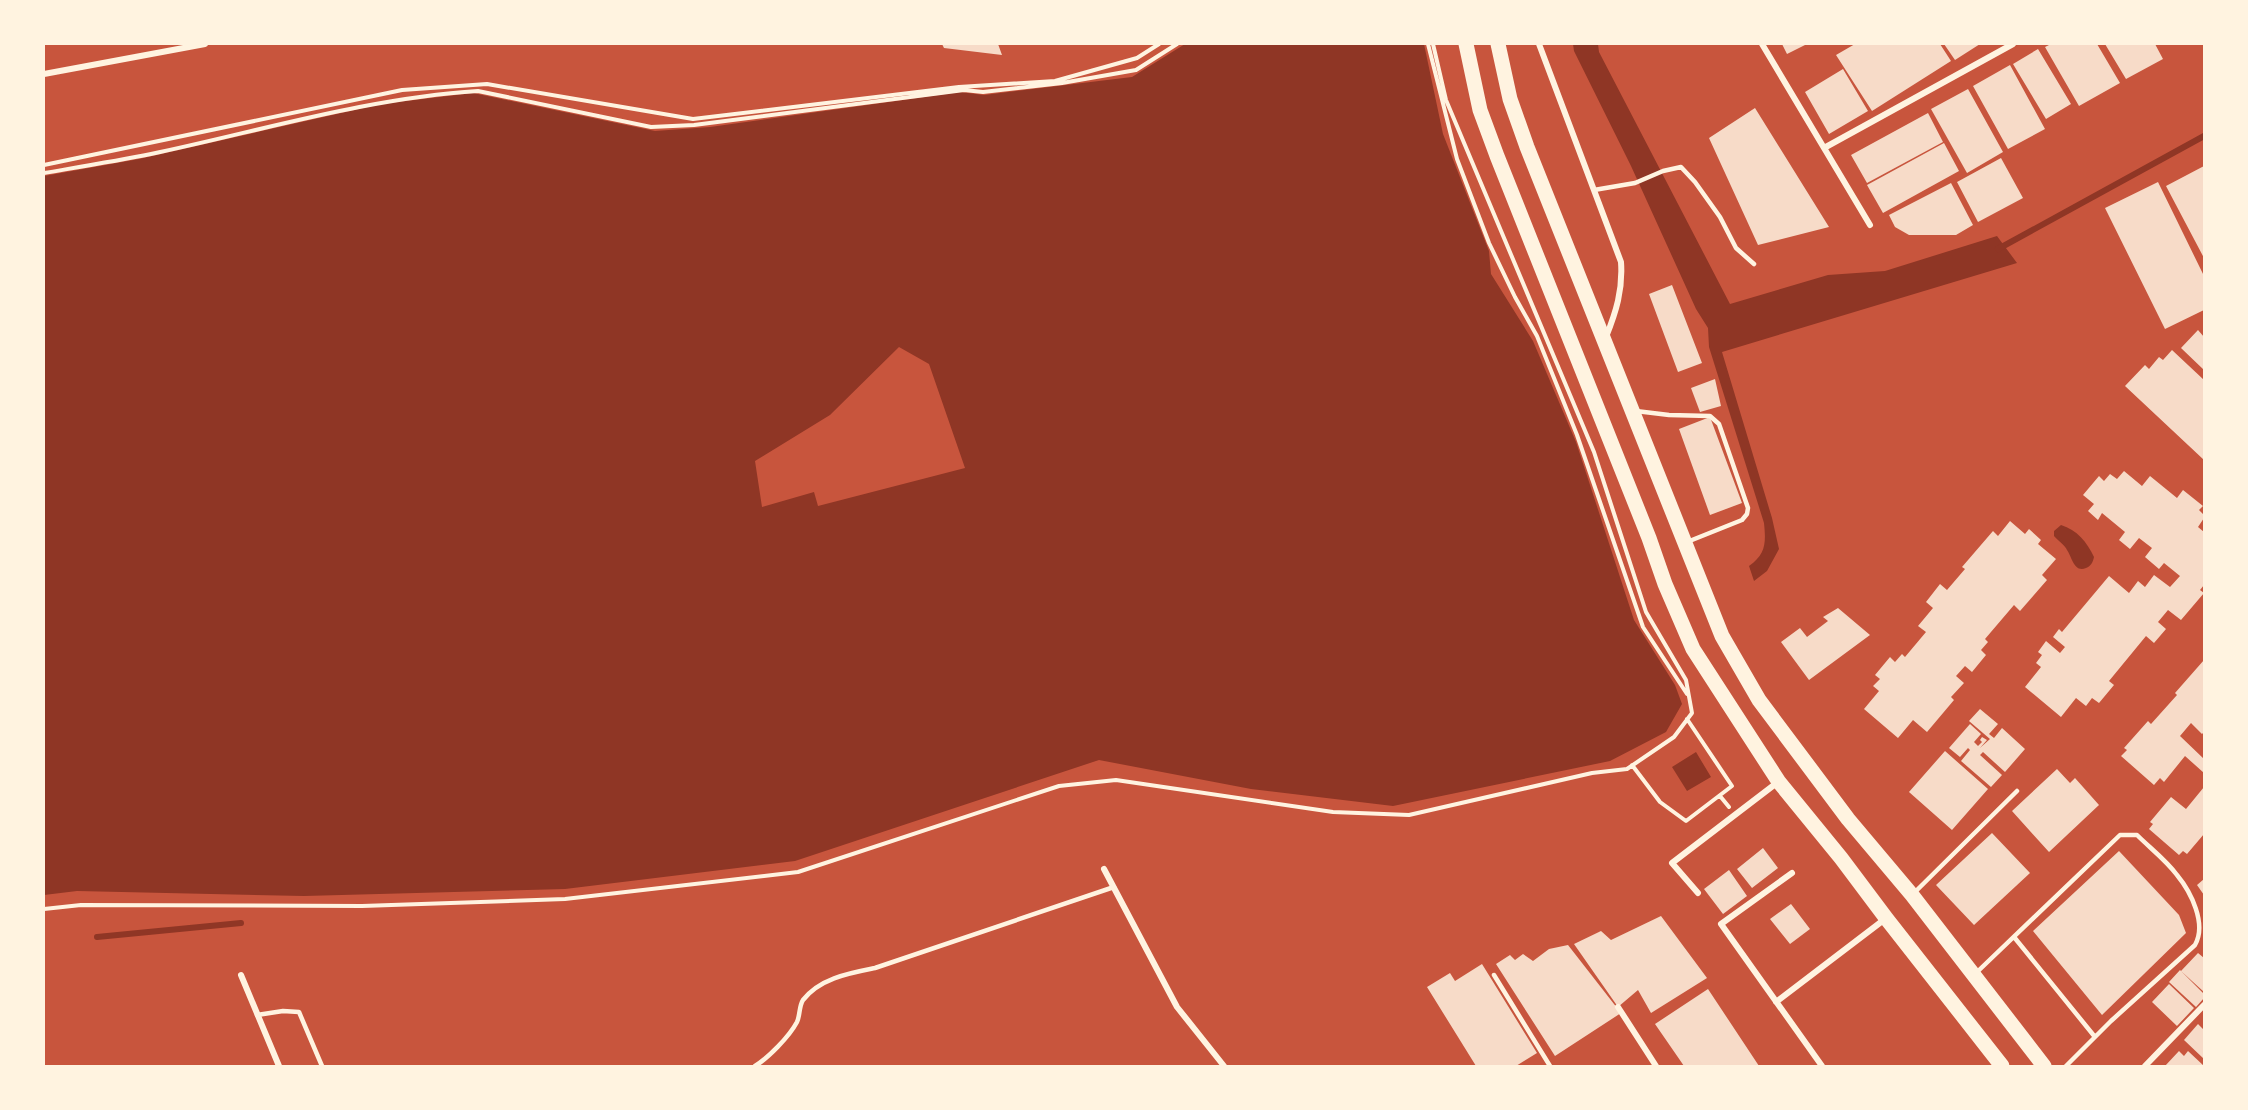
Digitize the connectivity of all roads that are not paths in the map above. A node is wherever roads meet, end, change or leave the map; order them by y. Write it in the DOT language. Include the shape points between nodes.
graph roads {
  1 [pos="205,44"];
  2 [pos="1466,44"];
  3 [pos="1498,44"];
  4 [pos="1539,44"];
  5 [pos="1762,44"];
  6 [pos="2013,44"];
  7 [pos="44,74"];
  8 [pos="1824,148"];
  9 [pos="1594,190"];
  10 [pos="1870,225"];
  11 [pos="1754,264"];
  12 [pos="1604,343"];
  13 [pos="1630,410"];
  14 [pos="1684,543"];
  15 [pos="1779,782"];
  16 [pos="2017,791"];
  17 [pos="1104,869"];
  18 [pos="1791,873"];
  19 [pos="1114,887"];
  20 [pos="1698,893"];
  21 [pos="1912,895"];
  22 [pos="1886,918"];
  23 [pos="2014,937"];
  24 [pos="241,975"];
  25 [pos="1494,975"];
  26 [pos="1972,976"];
  27 [pos="1776,1002"];
  28 [pos="2205,1005"];
  29 [pos="1618,1007"];
  30 [pos="257,1015"];
  31 [pos="2095,1037"];
  32 [pos="279,1066"];
  33 [pos="322,1066"];
  34 [pos="755,1066"];
  35 [pos="1224,1066"];
  36 [pos="1550,1066"];
  37 [pos="1656,1066"];
  38 [pos="1822,1066"];
  39 [pos="2002,1066"];
  40 [pos="2044,1066"];
  41 [pos="2066,1066"];
  42 [pos="2145,1066"];
  1 -- 7 [label="street"];
  2 -- 15 [label="main road" via="1480,110 1665,584 1693,649"];
  3 -- 12 [label="main road" via="1510,99 1527,147"];
  4 -- 9 [label="street"];
  5 -- 8 [label="street"];
  6 -- 8 [label="street"];
  8 -- 10 [label="street"];
  9 -- 11 [label="lane" via="1635,183 1680,167 1695,182 1736,248"];
  9 -- 12 [label="street" via="1621,262 1617,308"];
  12 -- 13 [label="main road"];
  13 -- 14 [label="main road"];
  13 -- 14 [label="lane" via="1710,416 1719,424 1747,514 1742,520"];
  14 -- 21 [label="main road" via="1722,636 1759,700 1848,819"];
  15 -- 20 [label="street" via="1672,862"];
  15 -- 22 [label="main road"];
  16 -- 21 [label="lane"];
  17 -- 19 [label="street"];
  18 -- 27 [label="street" via="1721,924"];
  19 -- 34 [label="lane" via="821,985 802,1001 797,1022 771,1054"];
  19 -- 35 [label="street" via="1177,1007"];
  21 -- 26 [label="main road"];
  22 -- 27 [label="street"];
  22 -- 39 [label="main road"];
  23 -- 26 [label="lane"];
  23 -- 31 [label="lane"];
  23 -- 31 [label="lane" via="2120,836 2137,835 2177,875 2200,924 2195,945"];
  24 -- 30 [label="street"];
  25 -- 36 [label="lane"];
  26 -- 40 [label="main road"];
  27 -- 38 [label="street"];
  28 -- 42 [label="street"];
  29 -- 37 [label="street"];
  30 -- 32 [label="street"];
  30 -- 33 [label="lane" via="299,1012"];
  31 -- 41 [label="lane"];
}
